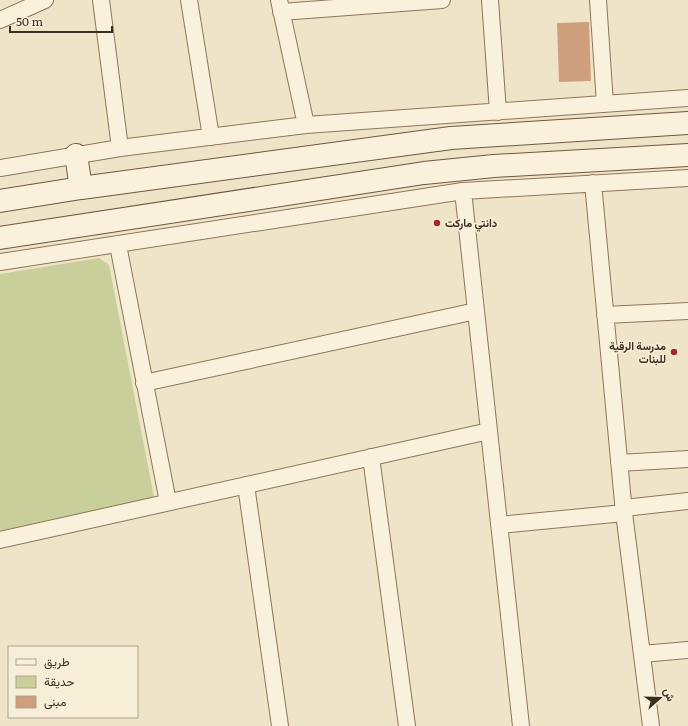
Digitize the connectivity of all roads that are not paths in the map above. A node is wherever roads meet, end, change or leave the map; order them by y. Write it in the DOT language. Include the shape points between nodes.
graph roads {
  1 [pos="45,0"];
  2 [pos="101,0"];
  3 [pos="189,0"];
  4 [pos="442,0"];
  5 [pos="490,0"];
  6 [pos="598,0"];
  7 [pos="280,6"];
  8 [pos="0,20"];
  9 [pos="688,98"];
  10 [pos="605,104"];
  11 [pos="498,112"];
  12 [pos="688,123"];
  13 [pos="306,125"];
  14 [pos="211,137"];
  15 [pos="120,148"];
  16 [pos="76,155"];
  17 [pos="688,155"];
  18 [pos="0,168"];
  19 [pos="688,178"];
  20 [pos="594,183"];
  21 [pos="81,188"];
  22 [pos="463,191"];
  23 [pos="0,201"];
  24 [pos="0,238"];
  25 [pos="118,245"];
  26 [pos="0,262"];
  27 [pos="476,311"];
  28 [pos="688,311"];
  29 [pos="605,315"];
  30 [pos="144,383"];
  31 [pos="489,431"];
  32 [pos="371,457"];
  33 [pos="688,459"];
  34 [pos="619,463"];
  35 [pos="246,485"];
  36 [pos="688,501"];
  37 [pos="168,502"];
  38 [pos="624,510"];
  39 [pos="499,525"];
  40 [pos="0,540"];
  41 [pos="688,650"];
  42 [pos="642,654"];
  43 [pos="280,726"];
  44 [pos="406,726"];
  45 [pos="521,726"];
  46 [pos="651,726"];
  1 -- 8 [label="street"];
  2 -- 15 [label="street"];
  3 -- 14 [label="street"];
  4 -- 7 [label="street"];
  5 -- 11 [label="street"];
  6 -- 10 [label="street"];
  7 -- 13 [label="street"];
  9 -- 10 [label="street"];
  10 -- 11 [label="street"];
  11 -- 13 [label="street"];
  12 -- 21 [label="main road" via="451,138"];
  13 -- 14 [label="street"];
  14 -- 15 [label="street"];
  15 -- 16 [label="street"];
  16 -- 18 [label="street"];
  16 -- 21 [label="main road"];
  17 -- 24 [label="main road" via="494,166 424,173"];
  19 -- 20 [label="street"];
  20 -- 22 [label="street"];
  20 -- 29 [label="street"];
  21 -- 23 [label="main road"];
  22 -- 25 [label="street"];
  22 -- 27 [label="street"];
  25 -- 26 [label="street"];
  25 -- 30 [label="street"];
  27 -- 30 [label="street"];
  27 -- 31 [label="street"];
  28 -- 29 [label="street"];
  29 -- 34 [label="street"];
  30 -- 37 [label="street"];
  31 -- 32 [label="street"];
  31 -- 39 [label="street"];
  32 -- 35 [label="street"];
  32 -- 44 [label="street"];
  33 -- 34 [label="street"];
  34 -- 38 [label="street"];
  35 -- 37 [label="street"];
  35 -- 43 [label="street"];
  36 -- 38 [label="street"];
  37 -- 40 [label="street"];
  38 -- 39 [label="street"];
  38 -- 42 [label="street"];
  39 -- 45 [label="street"];
  41 -- 42 [label="street"];
  42 -- 46 [label="street"];
}
